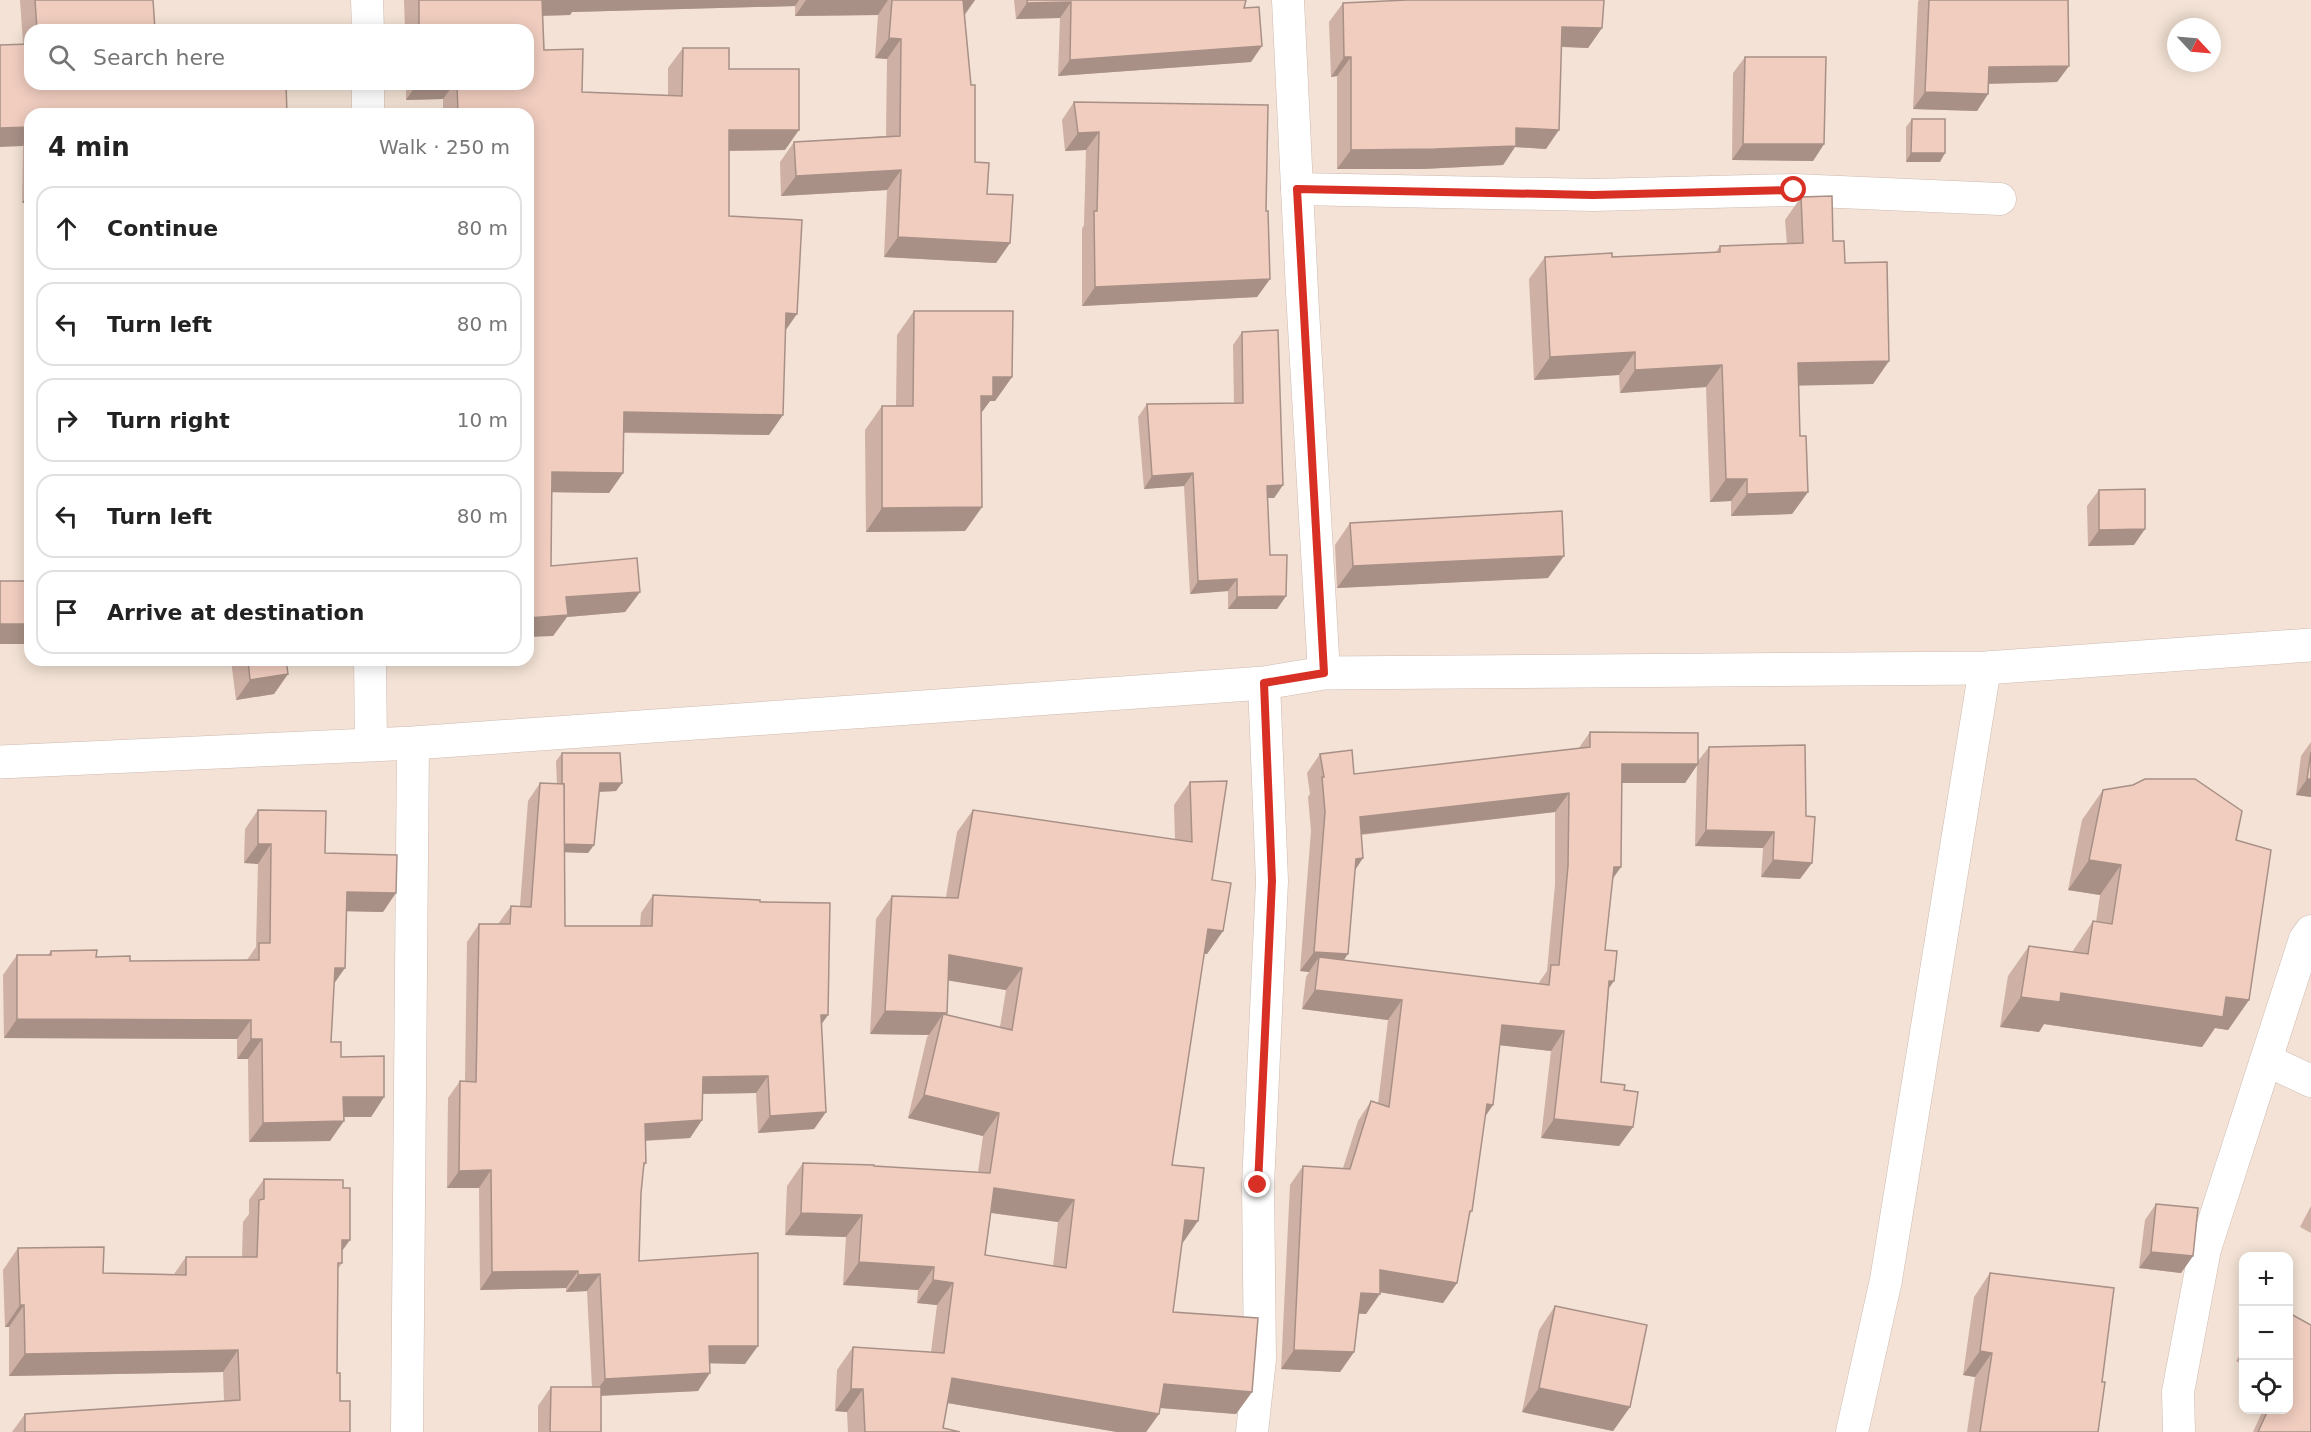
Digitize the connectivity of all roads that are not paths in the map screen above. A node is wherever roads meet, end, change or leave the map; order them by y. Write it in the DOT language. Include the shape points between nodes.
graph roads {
  1 [pos="368,0"];
  2 [pos="1288,0"];
  3 [pos="368,24"];
  4 [pos="368,90"];
  5 [pos="368,108"];
  6 [pos="1297,189"];
  7 [pos="2000,199"];
  8 [pos="2311,645"];
  9 [pos="370,666"];
  10 [pos="1984,668"];
  11 [pos="1324,673"];
  12 [pos="1264,683"];
  13 [pos="413,743"];
  14 [pos="371,745"];
  15 [pos="0,762"];
  16 [pos="2311,931"];
  17 [pos="2266,1060"];
  18 [pos="2311,1081"];
  19 [pos="407,1432"];
  20 [pos="1252,1432"];
  21 [pos="1852,1432"];
  22 [pos="2178,1432"];
  1 -- 3 [label="street"];
  2 -- 6 [label="street"];
  4 -- 5 [label="street"];
  6 -- 7 [label="street" via="1593,195 1794,190"];
  6 -- 11 [label="street"];
  8 -- 10 [label="street"];
  9 -- 14 [label="street"];
  10 -- 11 [label="street"];
  10 -- 21 [label="street" via="1886,1280"];
  11 -- 12 [label="street"];
  12 -- 13 [label="street"];
  12 -- 20 [label="street" via="1272,881 1258,1185 1260,1359"];
  13 -- 14 [label="street"];
  13 -- 19 [label="street"];
  14 -- 15 [label="street"];
  16 -- 17 [label="street" via="2305,939"];
  17 -- 18 [label="street"];
  17 -- 22 [label="street" via="2205,1249 2178,1392"];
}
